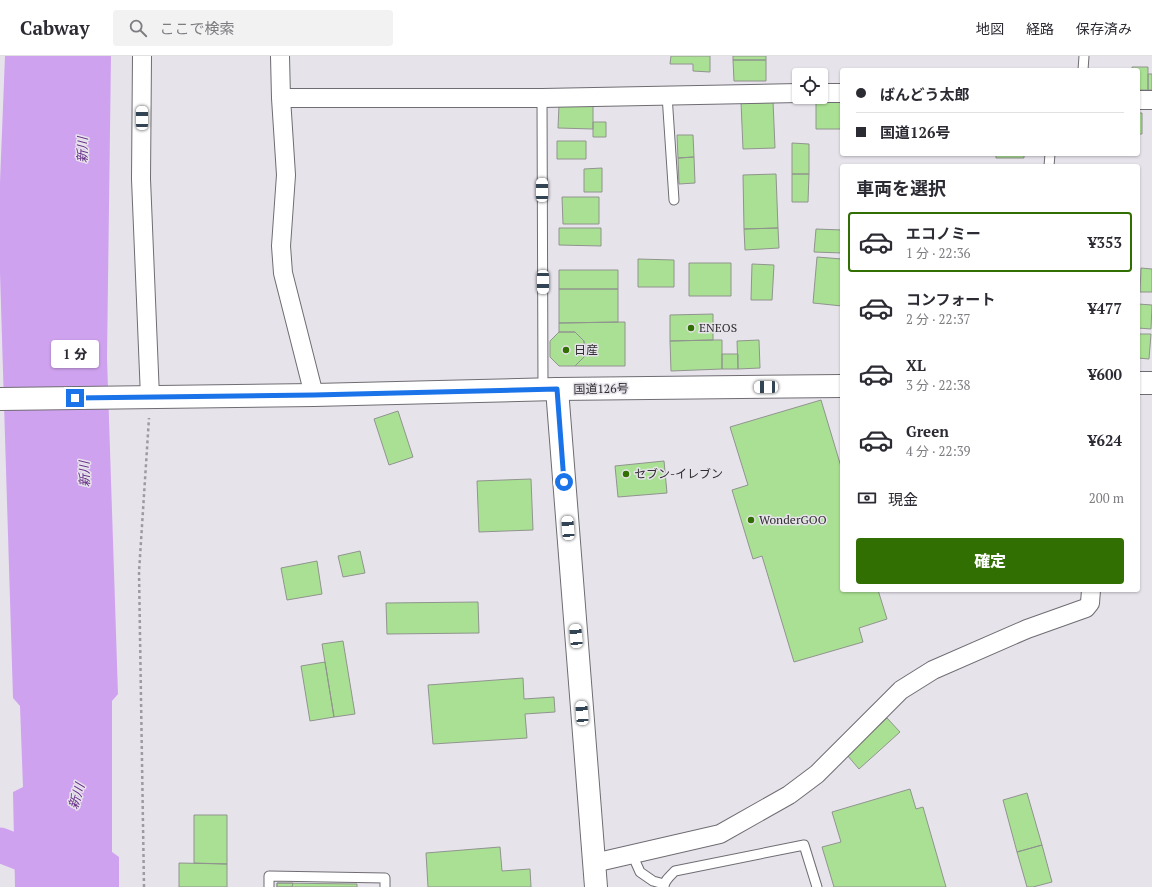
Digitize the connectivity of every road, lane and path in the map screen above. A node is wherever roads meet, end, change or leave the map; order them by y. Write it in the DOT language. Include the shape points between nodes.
graph roads {
  1 [pos="142,56"];
  2 [pos="280,56"];
  3 [pos="1084,56"];
  4 [pos="1083,68"];
  5 [pos="792,93"];
  6 [pos="828,93"];
  7 [pos="840,93"];
  8 [pos="667,95"];
  9 [pos="281,98"];
  10 [pos="542,98"];
  11 [pos="1140,100"];
  12 [pos="1152,100"];
  13 [pos="674,200"];
  14 [pos="1140,383"];
  15 [pos="1152,383"];
  16 [pos="840,386"];
  17 [pos="550,390"];
  18 [pos="314,395"];
  19 [pos="143,397"];
  20 [pos="0,399"];
  21 [pos="1091,592"];
  22 [pos="632,854"];
  23 [pos="594,864"];
  24 [pos="664,886"];
  25 [pos="144,887"];
  26 [pos="268,887"];
  27 [pos="385,887"];
  28 [pos="596,887"];
  29 [pos="817,887"];
  1 -- 19 [label="street"];
  2 -- 9 [label="street"];
  3 -- 4 [label="lane"];
  5 -- 8 [label="street"];
  6 -- 7 [label="street"];
  8 -- 10 [label="street"];
  8 -- 13 [label="lane"];
  9 -- 10 [label="street"];
  9 -- 18 [label="street" via="286,175 281,246 283,273"];
  10 -- 17 [label="lane"];
  11 -- 12 [label="street"];
  14 -- 15 [label="main road"];
  16 -- 17 [label="main road, 国道126号"];
  17 -- 18 [label="main road, 国道126号"];
  17 -- 23 [label="main road"];
  18 -- 19 [label="main road, 国道126号"];
  19 -- 20 [label="main road, 国道126号"];
  19 -- 25 [label="path" via="139,572"];
  21 -- 22 [label="street" via="1090,603 1086,608 1027,629 933,670 900,690 817,774 789,795 720,834"];
  22 -- 23 [label="street"];
  22 -- 24 [label="lane" via="640,872"];
  23 -- 28 [label="main road"];
  24 -- 29 [label="lane" via="675,871 804,845"];
  26 -- 27 [label="lane" via="269,876 385,878"];
}
